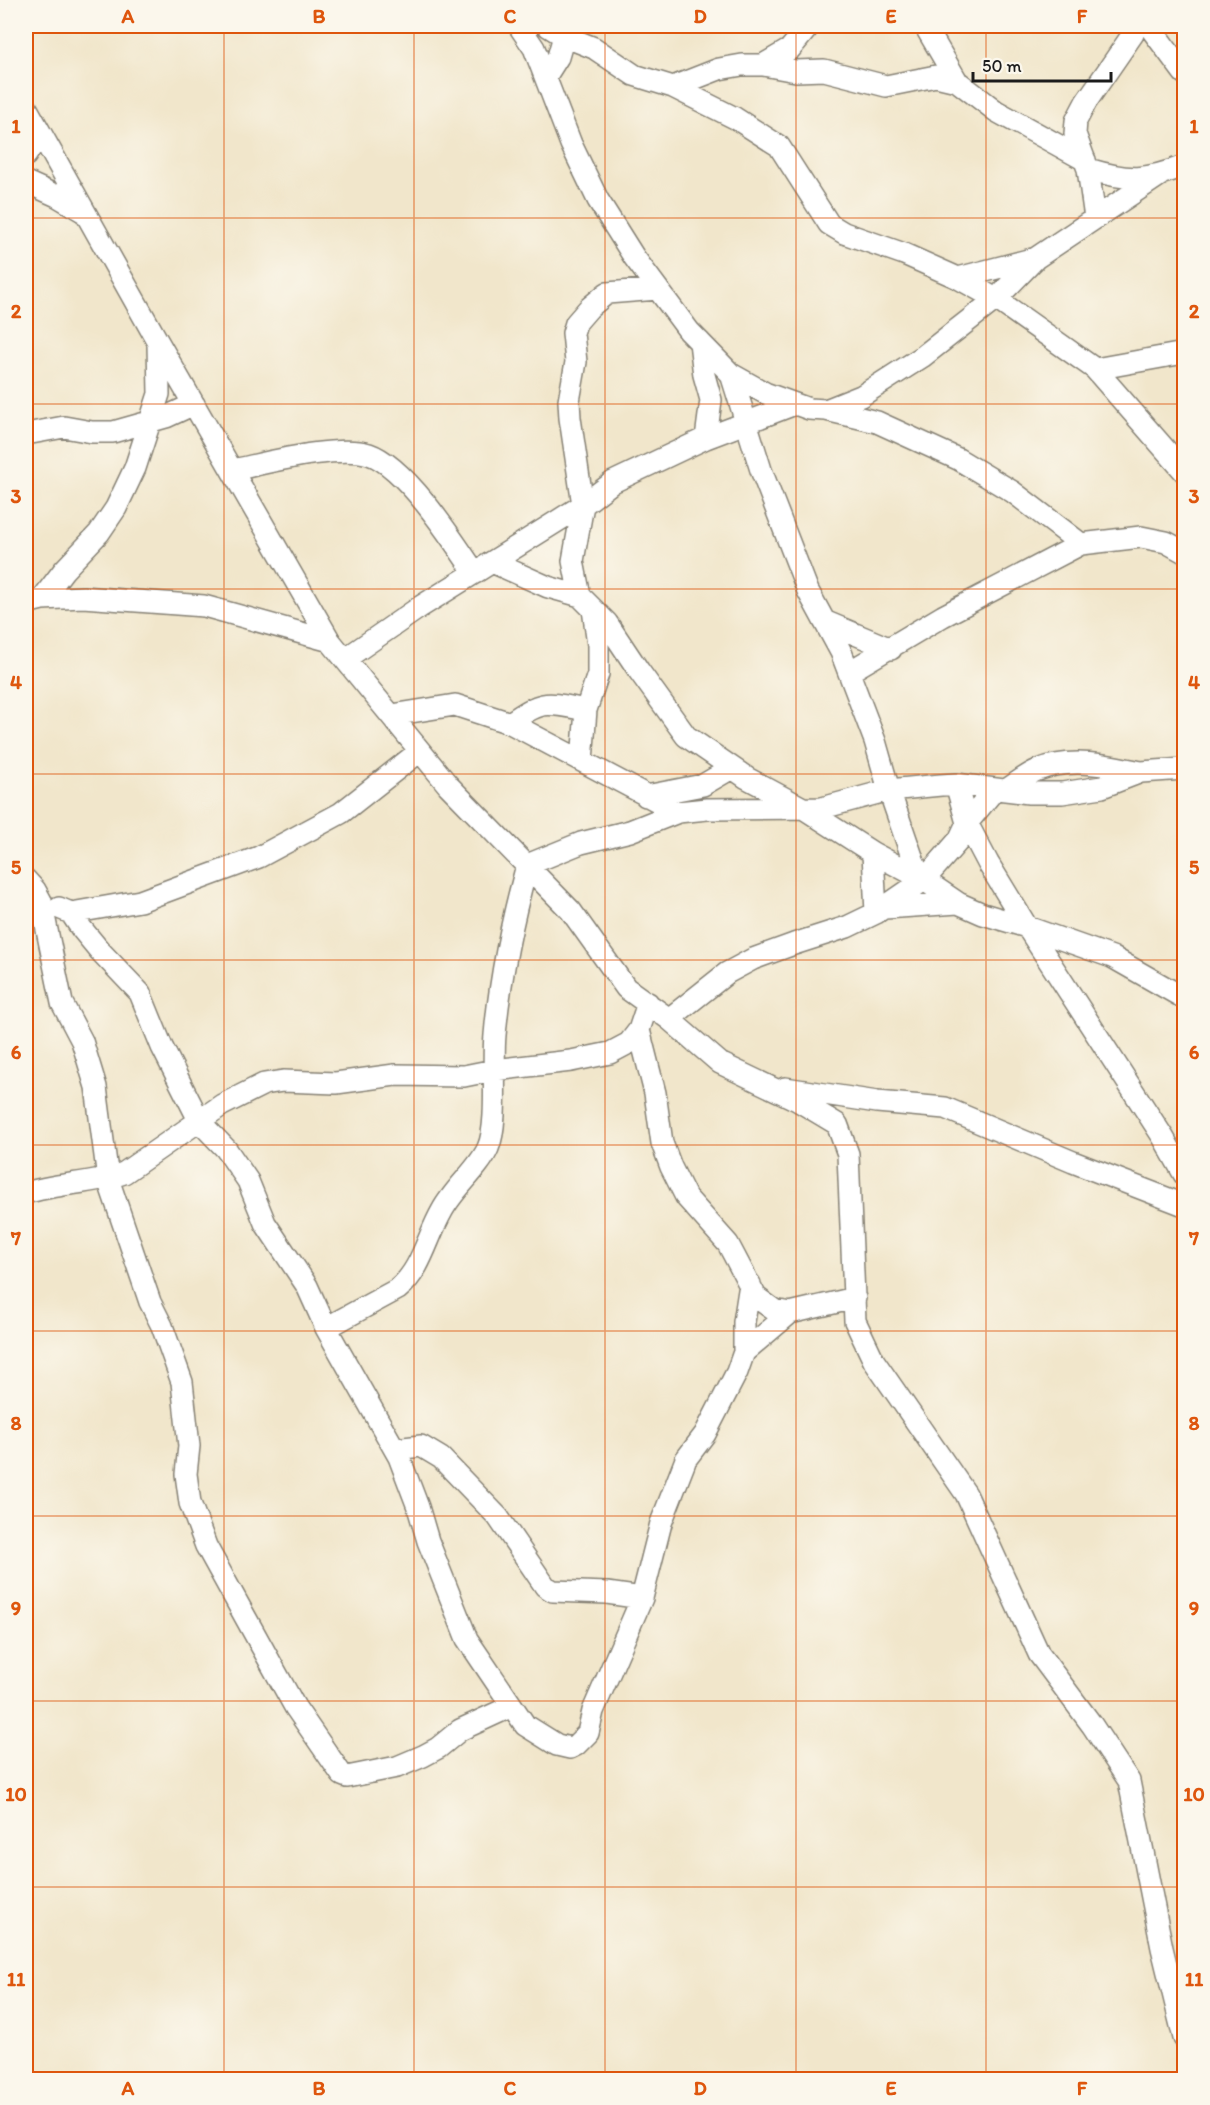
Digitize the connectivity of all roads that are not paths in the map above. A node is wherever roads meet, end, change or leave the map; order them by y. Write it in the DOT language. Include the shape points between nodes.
graph roads {
  1 [pos="519,26"];
  2 [pos="809,26"];
  3 [pos="925,26"];
  4 [pos="1134,26"];
  5 [pos="1149,26"];
  6 [pos="552,29"];
  7 [pos="790,49"];
  8 [pos="763,65"];
  9 [pos="543,68"];
  10 [pos="796,71"];
  11 [pos="1185,73"];
  12 [pos="957,81"];
  13 [pos="673,87"];
  14 [pos="26,107"];
  15 [pos="40,133"];
  16 [pos="26,155"];
  17 [pos="1087,165"];
  18 [pos="1185,166"];
  19 [pos="62,171"];
  20 [pos="1160,175"];
  21 [pos="31,185"];
  22 [pos="87,214"];
  23 [pos="1095,218"];
  24 [pos="1036,258"];
  25 [pos="958,278"];
  26 [pos="658,289"];
  27 [pos="996,298"];
  28 [pos="158,342"];
  29 [pos="700,342"];
  30 [pos="1185,353"];
  31 [pos="1095,369"];
  32 [pos="731,374"];
  33 [pos="194,404"];
  34 [pos="795,404"];
  35 [pos="826,410"];
  36 [pos="152,422"];
  37 [pos="747,424"];
  38 [pos="26,434"];
  39 [pos="706,438"];
  40 [pos="233,470"];
  41 [pos="1185,471"];
  42 [pos="583,506"];
  43 [pos="1081,544"];
  44 [pos="1185,552"];
  45 [pos="483,567"];
  46 [pos="34,601"];
  47 [pos="586,602"];
  48 [pos="824,621"];
  49 [pos="330,641"];
  50 [pos="891,649"];
  51 [pos="631,658"];
  52 [pos="345,659"];
  53 [pos="849,672"];
  54 [pos="598,674"];
  55 [pos="586,710"];
  56 [pos="392,715"];
  57 [pos="510,723"];
  58 [pos="420,751"];
  59 [pos="582,761"];
  60 [pos="1185,769"];
  61 [pos="1141,772"];
  62 [pos="740,773"];
  63 [pos="956,784"];
  64 [pos="890,790"];
  65 [pos="1000,790"];
  66 [pos="646,796"];
  67 [pos="803,808"];
  68 [pos="740,809"];
  69 [pos="678,812"];
  70 [pos="967,823"];
  71 [pos="873,853"];
  72 [pos="527,865"];
  73 [pos="922,879"];
  74 [pos="30,885"];
  75 [pos="958,903"];
  76 [pos="880,911"];
  77 [pos="58,913"];
  78 [pos="1028,927"];
  79 [pos="1185,998"];
  80 [pos="648,1003"];
  81 [pos="669,1019"];
  82 [pos="639,1030"];
  83 [pos="494,1070"];
  84 [pos="767,1086"];
  85 [pos="184,1090"];
  86 [pos="222,1105"];
  87 [pos="200,1122"];
  88 [pos="226,1149"];
  89 [pos="1185,1173"];
  90 [pos="108,1179"];
  91 [pos="26,1193"];
  92 [pos="1185,1205"];
  93 [pos="750,1284"];
  94 [pos="855,1298"];
  95 [pos="790,1313"];
  96 [pos="326,1328"];
  97 [pos="744,1352"];
  98 [pos="395,1449"];
  99 [pos="642,1598"];
  100 [pos="512,1706"];
  101 [pos="1185,2038"];
  1 -- 9 [label="street"];
  2 -- 7 [label="street"];
  3 -- 12 [label="street"];
  4 -- 17 [label="street" via="1133,34 1076,121 1076,134"];
  5 -- 11 [label="street"];
  6 -- 9 [label="street" via="558,57"];
  6 -- 13 [label="street" via="594,48 634,75"];
  7 -- 8 [label="street"];
  7 -- 10 [label="street"];
  8 -- 10 [label="street"];
  8 -- 13 [label="street" via="718,69"];
  9 -- 26 [label="street" via="571,144 598,200"];
  10 -- 12 [label="street" via="824,70 886,86 936,76"];
  12 -- 17 [label="street" via="996,111"];
  13 -- 25 [label="street" via="735,118 779,146 829,224"];
  14 -- 15 [label="street"];
  15 -- 16 [label="street"];
  15 -- 19 [label="street"];
  17 -- 20 [label="street" via="1115,177"];
  17 -- 23 [label="street"];
  18 -- 20 [label="street"];
  19 -- 21 [label="street"];
  19 -- 22 [label="street"];
  20 -- 23 [label="street"];
  21 -- 22 [label="street"];
  22 -- 28 [label="street"];
  23 -- 24 [label="street"];
  24 -- 25 [label="street"];
  24 -- 27 [label="street"];
  25 -- 27 [label="street"];
  26 -- 29 [label="street"];
  26 -- 42 [label="street" via="607,293 576,323 576,370 569,401"];
  27 -- 31 [label="street"];
  27 -- 35 [label="street" via="922,357 861,396"];
  28 -- 33 [label="street"];
  28 -- 36 [label="street" via="159,394"];
  29 -- 32 [label="street"];
  29 -- 39 [label="street" via="711,399"];
  30 -- 31 [label="street"];
  31 -- 41 [label="street"];
  32 -- 34 [label="street"];
  32 -- 37 [label="street"];
  33 -- 36 [label="street"];
  33 -- 40 [label="street"];
  34 -- 35 [label="street"];
  34 -- 37 [label="street"];
  35 -- 43 [label="street" via="877,422 958,459 1013,492"];
  36 -- 38 [label="street" via="113,432 64,427"];
  36 -- 46 [label="street" via="116,508 99,533"];
  37 -- 39 [label="street"];
  37 -- 48 [label="street" via="808,591"];
  39 -- 42 [label="street" via="613,482"];
  40 -- 45 [label="street" via="332,452 367,454 385,461"];
  40 -- 49 [label="street"];
  42 -- 45 [label="street"];
  42 -- 47 [label="street" via="573,561"];
  43 -- 44 [label="street" via="1141,537 1166,542"];
  43 -- 50 [label="street" via="943,616"];
  45 -- 47 [label="street"];
  45 -- 52 [label="street"];
  46 -- 49 [label="street" via="82,597 204,606"];
  47 -- 51 [label="street" via="608,622"];
  47 -- 54 [label="street" via="598,645"];
  48 -- 50 [label="street"];
  48 -- 53 [label="street"];
  49 -- 52 [label="street"];
  50 -- 53 [label="street"];
  51 -- 54 [label="street"];
  51 -- 62 [label="street" via="686,736"];
  52 -- 56 [label="street"];
  53 -- 64 [label="street"];
  54 -- 55 [label="street"];
  55 -- 57 [label="street" via="538,705"];
  55 -- 59 [label="street"];
  56 -- 57 [label="street" via="454,705"];
  56 -- 58 [label="street"];
  57 -- 59 [label="street"];
  58 -- 72 [label="street"];
  58 -- 77 [label="street" via="341,813 259,858 140,901"];
  59 -- 66 [label="street"];
  60 -- 61 [label="street"];
  61 -- 65 [label="street" via="1102,787 1062,794"];
  61 -- 65 [label="street" via="1063,763 1036,770"];
  62 -- 66 [label="street"];
  62 -- 67 [label="street"];
  62 -- 68 [label="street"];
  63 -- 64 [label="street"];
  63 -- 65 [label="street"];
  63 -- 70 [label="street"];
  64 -- 67 [label="street" via="822,808"];
  64 -- 73 [label="street"];
  65 -- 70 [label="street"];
  66 -- 69 [label="street"];
  67 -- 68 [label="street"];
  67 -- 71 [label="street"];
  68 -- 69 [label="street"];
  69 -- 72 [label="street"];
  70 -- 73 [label="street" via="958,840"];
  70 -- 78 [label="street"];
  71 -- 73 [label="street"];
  71 -- 76 [label="street"];
  72 -- 80 [label="street" via="571,911 626,988"];
  72 -- 83 [label="street" via="504,969"];
  73 -- 75 [label="street"];
  73 -- 76 [label="street"];
  74 -- 77 [label="street"];
  75 -- 76 [label="street"];
  75 -- 78 [label="street"];
  76 -- 81 [label="street" via="848,927 753,960 727,974"];
  77 -- 85 [label="street" via="81,928 140,993"];
  77 -- 90 [label="street" via="62,1003 82,1041 96,1087"];
  78 -- 79 [label="street" via="1112,957"];
  78 -- 89 [label="street"];
  80 -- 81 [label="street"];
  80 -- 82 [label="street"];
  81 -- 84 [label="street" via="720,1063"];
  82 -- 83 [label="street" via="628,1043 610,1053"];
  82 -- 93 [label="street" via="655,1093 662,1143 671,1167 686,1197 728,1244"];
  83 -- 86 [label="street" via="464,1076 395,1075 336,1083 283,1081 264,1084"];
  83 -- 96 [label="street" via="488,1148 455,1189 408,1281"];
  84 -- 92 [label="street" via="945,1108"];
  84 -- 94 [label="street" via="837,1124 848,1154"];
  85 -- 86 [label="street"];
  85 -- 87 [label="street"];
  86 -- 87 [label="street"];
  86 -- 88 [label="street"];
  87 -- 88 [label="street"];
  87 -- 90 [label="street" via="124,1173"];
  88 -- 96 [label="street" via="248,1181 265,1223 307,1286"];
  90 -- 91 [label="street"];
  90 -- 100 [label="street" via="182,1382 189,1446 187,1490 206,1546 295,1707 342,1775 362,1776 406,1764 438,1748 460,1730"];
  93 -- 95 [label="street" via="756,1297 774,1310"];
  93 -- 97 [label="street"];
  94 -- 95 [label="street"];
  94 -- 101 [label="street" via="855,1321 874,1361 966,1494 1040,1654 1129,1781 1162,1948"];
  95 -- 97 [label="street"];
  96 -- 98 [label="street"];
  97 -- 99 [label="street" via="705,1434 686,1459 661,1523"];
  98 -- 99 [label="street" via="421,1446 441,1458 498,1517 545,1586 553,1591"];
  98 -- 100 [label="street" via="467,1639"];
  99 -- 100 [label="street" via="593,1711 588,1733 576,1745 557,1745 525,1725"];
}
